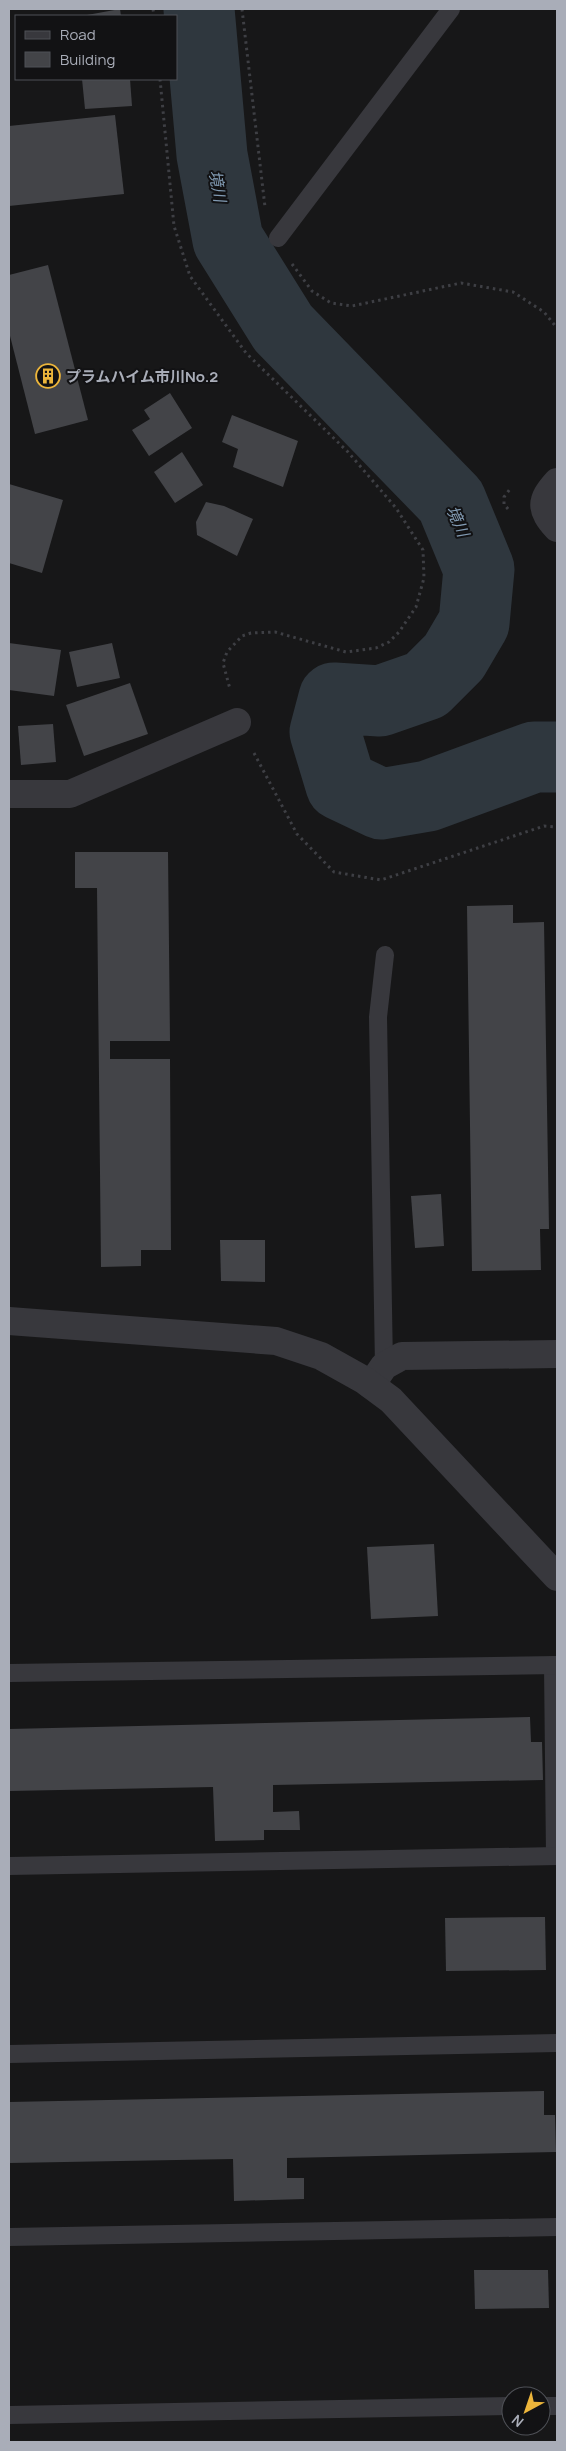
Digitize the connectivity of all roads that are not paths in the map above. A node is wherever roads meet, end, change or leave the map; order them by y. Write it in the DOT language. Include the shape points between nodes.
graph roads {
  1 [pos="451,9"];
  2 [pos="278,238"];
  3 [pos="557,482"];
  4 [pos="557,528"];
  5 [pos="237,722"];
  6 [pos="9,794"];
  7 [pos="385,955"];
  8 [pos="9,1321"];
  9 [pos="557,1354"];
  10 [pos="378,1376"];
  11 [pos="557,1577"];
  12 [pos="555,1665"];
  13 [pos="9,1673"];
  14 [pos="556,1856"];
  15 [pos="9,1866"];
  16 [pos="557,2043"];
  17 [pos="9,2054"];
  18 [pos="557,2227"];
  19 [pos="9,2237"];
  20 [pos="501,2406"];
  21 [pos="9,2415"];
  1 -- 2 [label="lane"];
  3 -- 4 [label="street" via="543,505 546,515"];
  5 -- 6 [label="street" via="70,794"];
  7 -- 10 [label="lane" via="378,1017"];
  8 -- 10 [label="street" via="276,1341"];
  9 -- 10 [label="street" via="402,1356"];
  10 -- 11 [label="street" via="391,1400"];
  12 -- 13 [label="lane"];
  12 -- 14 [label="lane"];
  14 -- 15 [label="lane"];
  16 -- 17 [label="lane"];
  18 -- 19 [label="lane"];
  20 -- 21 [label="lane"];
}
